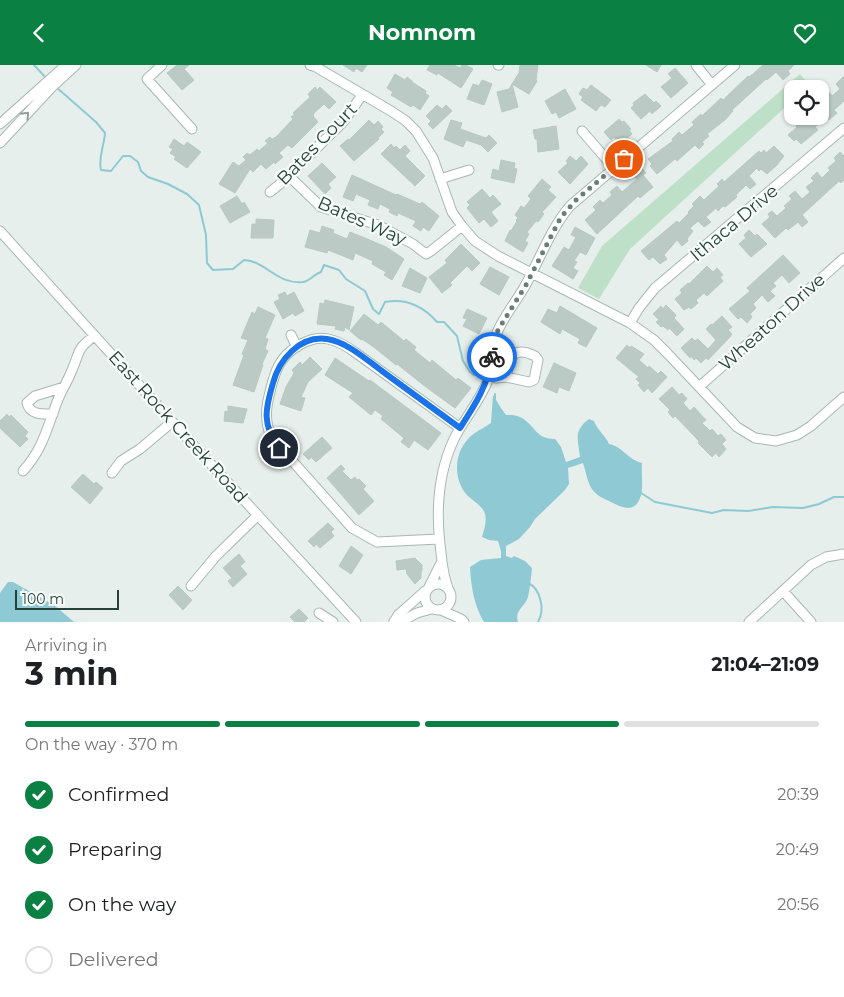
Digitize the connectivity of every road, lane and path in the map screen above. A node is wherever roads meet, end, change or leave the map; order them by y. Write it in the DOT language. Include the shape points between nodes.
graph roads {
  1 [pos="76,65"];
  2 [pos="162,65"];
  3 [pos="310,65"];
  4 [pos="696,65"];
  5 [pos="735,65"];
  6 [pos="64,70"];
  7 [pos="50,85"];
  8 [pos="712,85"];
  9 [pos="362,95"];
  10 [pos="0,124"];
  11 [pos="844,128"];
  12 [pos="192,129"];
  13 [pos="582,131"];
  14 [pos="0,143"];
  15 [pos="614,168"];
  16 [pos="469,170"];
  17 [pos="289,176"];
  18 [pos="440,179"];
  19 [pos="270,192"];
  20 [pos="462,226"];
  21 [pos="0,231"];
  22 [pos="844,257"];
  23 [pos="531,273"];
  24 [pos="630,323"];
  25 [pos="94,335"];
  26 [pos="291,335"];
  27 [pos="297,347"];
  28 [pos="489,375"];
  29 [pos="506,377"];
  30 [pos="64,387"];
  31 [pos="699,387"];
  32 [pos="844,397"];
  33 [pos="53,414"];
  34 [pos="172,421"];
  35 [pos="460,428"];
  36 [pos="23,471"];
  37 [pos="112,473"];
  38 [pos="258,515"];
  39 [pos="439,539"];
  40 [pos="844,555"];
  41 [pos="441,563"];
  42 [pos="191,586"];
  43 [pos="448,588"];
  44 [pos="427,589"];
  45 [pos="783,591"];
  46 [pos="451,598"];
  47 [pos="436,609"];
  48 [pos="319,613"];
  49 [pos="462,620"];
  50 [pos="333,622"];
  51 [pos="356,622"];
  52 [pos="394,622"];
  53 [pos="750,622"];
  54 [pos="812,622"];
  1 -- 6 [label="street"];
  2 -- 12 [label="street" via="147,79"];
  3 -- 9 [label="street"];
  4 -- 8 [label="street"];
  5 -- 8 [label="street"];
  6 -- 7 [label="street"];
  7 -- 10 [label="street"];
  14 -- 7 [label="street, one-way"];
  8 -- 15 [label="street"];
  9 -- 17 [label="street, Bates Court" via="344,121"];
  9 -- 18 [label="street" via="406,121 416,131 428,148"];
  11 -- 24 [label="street, Ithaca Drive" via="655,288"];
  13 -- 15 [label="street"];
  15 -- 23 [label="street" via="566,211"];
  16 -- 18 [label="street"];
  17 -- 19 [label="street, Bates Court"];
  17 -- 20 [label="street, Bates Way" via="321,207 378,225 426,254"];
  18 -- 20 [label="street" via="452,212"];
  20 -- 23 [label="street" via="489,251"];
  21 -- 25 [label="street, East Rock Creek Road"];
  22 -- 31 [label="street, Wheaton Drive"];
  23 -- 24 [label="street"];
  23 -- 28 [label="street" via="495,337"];
  24 -- 31 [label="street" via="654,340"];
  25 -- 30 [label="street" via="79,349"];
  25 -- 34 [label="street, East Rock Creek Road"];
  26 -- 27 [label="street"];
  27 -- 35 [label="street" via="319,339 330,339 348,347"];
  27 -- 39 [label="street" via="280,364 266,407 266,420 272,437 352,528 377,542"];
  28 -- 29 [label="street"];
  28 -- 35 [label="street" via="480,397"];
  30 -- 33 [label="street"];
  30 -- 33 [label="street" via="35,396 27,403 36,414"];
  31 -- 32 [label="street" via="737,427 755,438 776,441 797,435 811,426"];
  33 -- 36 [label="street" via="40,448"];
  34 -- 37 [label="street" via="121,461"];
  34 -- 38 [label="street, East Rock Creek Road"];
  35 -- 39 [label="street" via="442,475"];
  38 -- 42 [label="street"];
  38 -- 51 [label="street, East Rock Creek Road"];
  39 -- 41 [label="street"];
  40 -- 45 [label="street" via="818,561"];
  41 -- 43 [label="street"];
  41 -- 44 [label="street"];
  43 -- 44 [label="street" via="436,583"];
  43 -- 46 [label="street"];
  44 -- 47 [label="street" via="424,600"];
  44 -- 52 [label="street"];
  45 -- 53 [label="street"];
  45 -- 54 [label="street"];
  46 -- 47 [label="street" via="448,606"];
  46 -- 49 [label="street"];
  47 -- 49 [label="street"];
  47 -- 52 [label="street"];
  48 -- 50 [label="street"];
}
